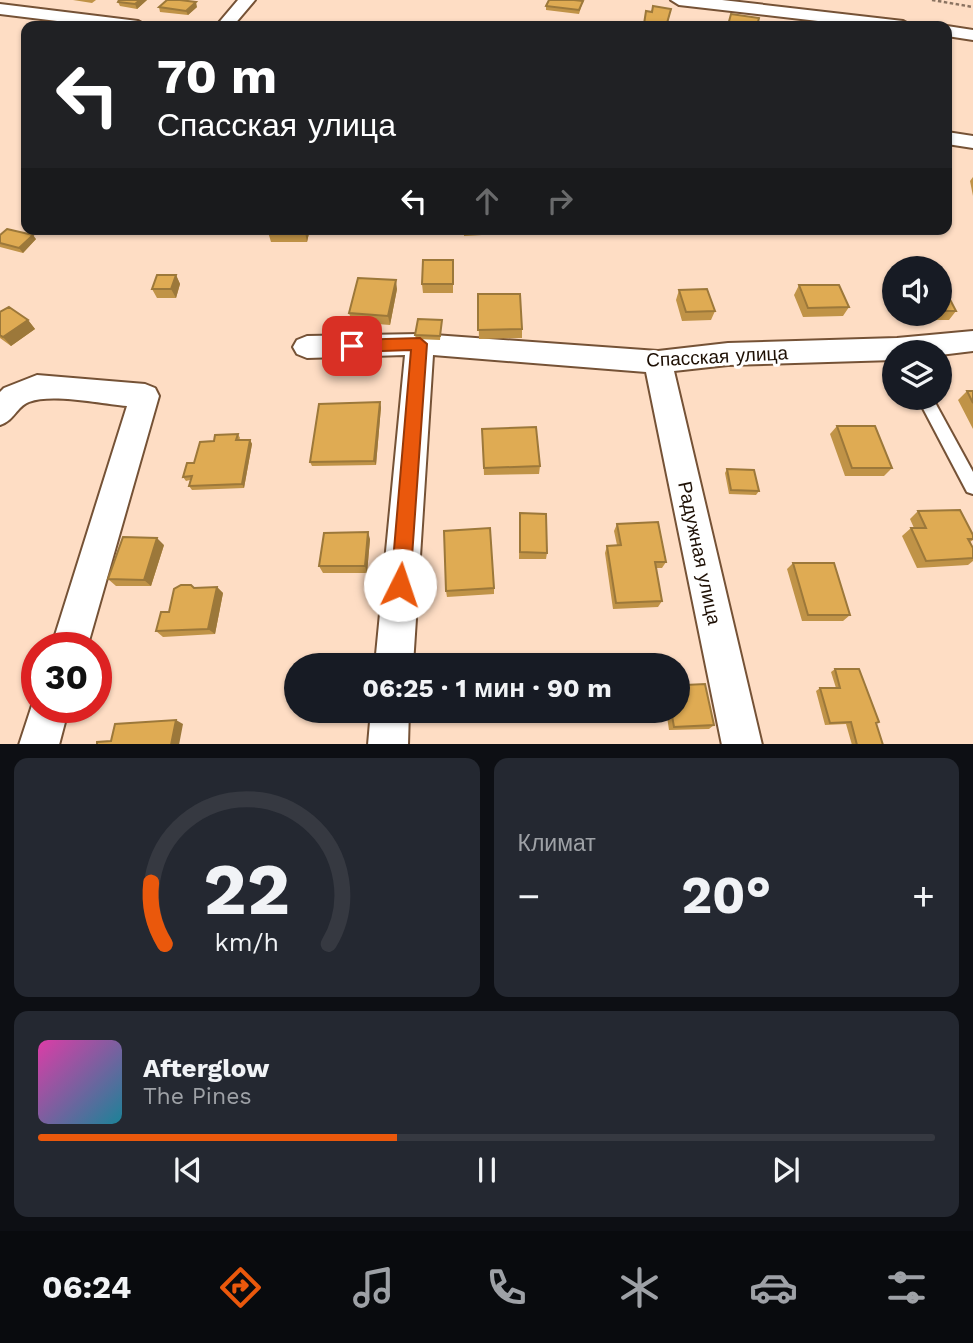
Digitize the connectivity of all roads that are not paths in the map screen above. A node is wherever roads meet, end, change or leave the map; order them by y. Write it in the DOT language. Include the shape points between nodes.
graph roads {
  1 [pos="247,0"];
  2 [pos="679,0"];
  3 [pos="0,9"];
  4 [pos="97,21"];
  5 [pos="228,21"];
  6 [pos="860,21"];
  7 [pos="952,33"];
  8 [pos="973,35"];
  9 [pos="952,139"];
  10 [pos="973,142"];
  11 [pos="973,341"];
  12 [pos="420,344"];
  13 [pos="952,344"];
  14 [pos="307,347"];
  15 [pos="882,350"];
  16 [pos="658,362"];
  17 [pos="931,410"];
  18 [pos="0,413"];
  19 [pos="973,487"];
  20 [pos="74,632"];
  21 [pos="395,653"];
  22 [pos="45,723"];
  23 [pos="389,723"];
  24 [pos="39,744"];
  25 [pos="388,744"];
  26 [pos="742,744"];
  1 -- 5 [label="street"];
  2 -- 6 [label="street"];
  3 -- 4 [label="street"];
  7 -- 8 [label="street"];
  9 -- 10 [label="street"];
  11 -- 13 [label="street, Спасская улица"];
  12 -- 14 [label="street, Спасская улица"];
  12 -- 16 [label="street, Спасская улица"];
  12 -- 21 [label="street"];
  15 -- 16 [label="street, Спасская улица" via="728,354"];
  16 -- 26 [label="street, Радужная улица"];
  17 -- 19 [label="lane"];
  18 -- 20 [label="street" via="14,396 37,387 145,396"];
  22 -- 24 [label="street"];
  23 -- 25 [label="street"];
}
